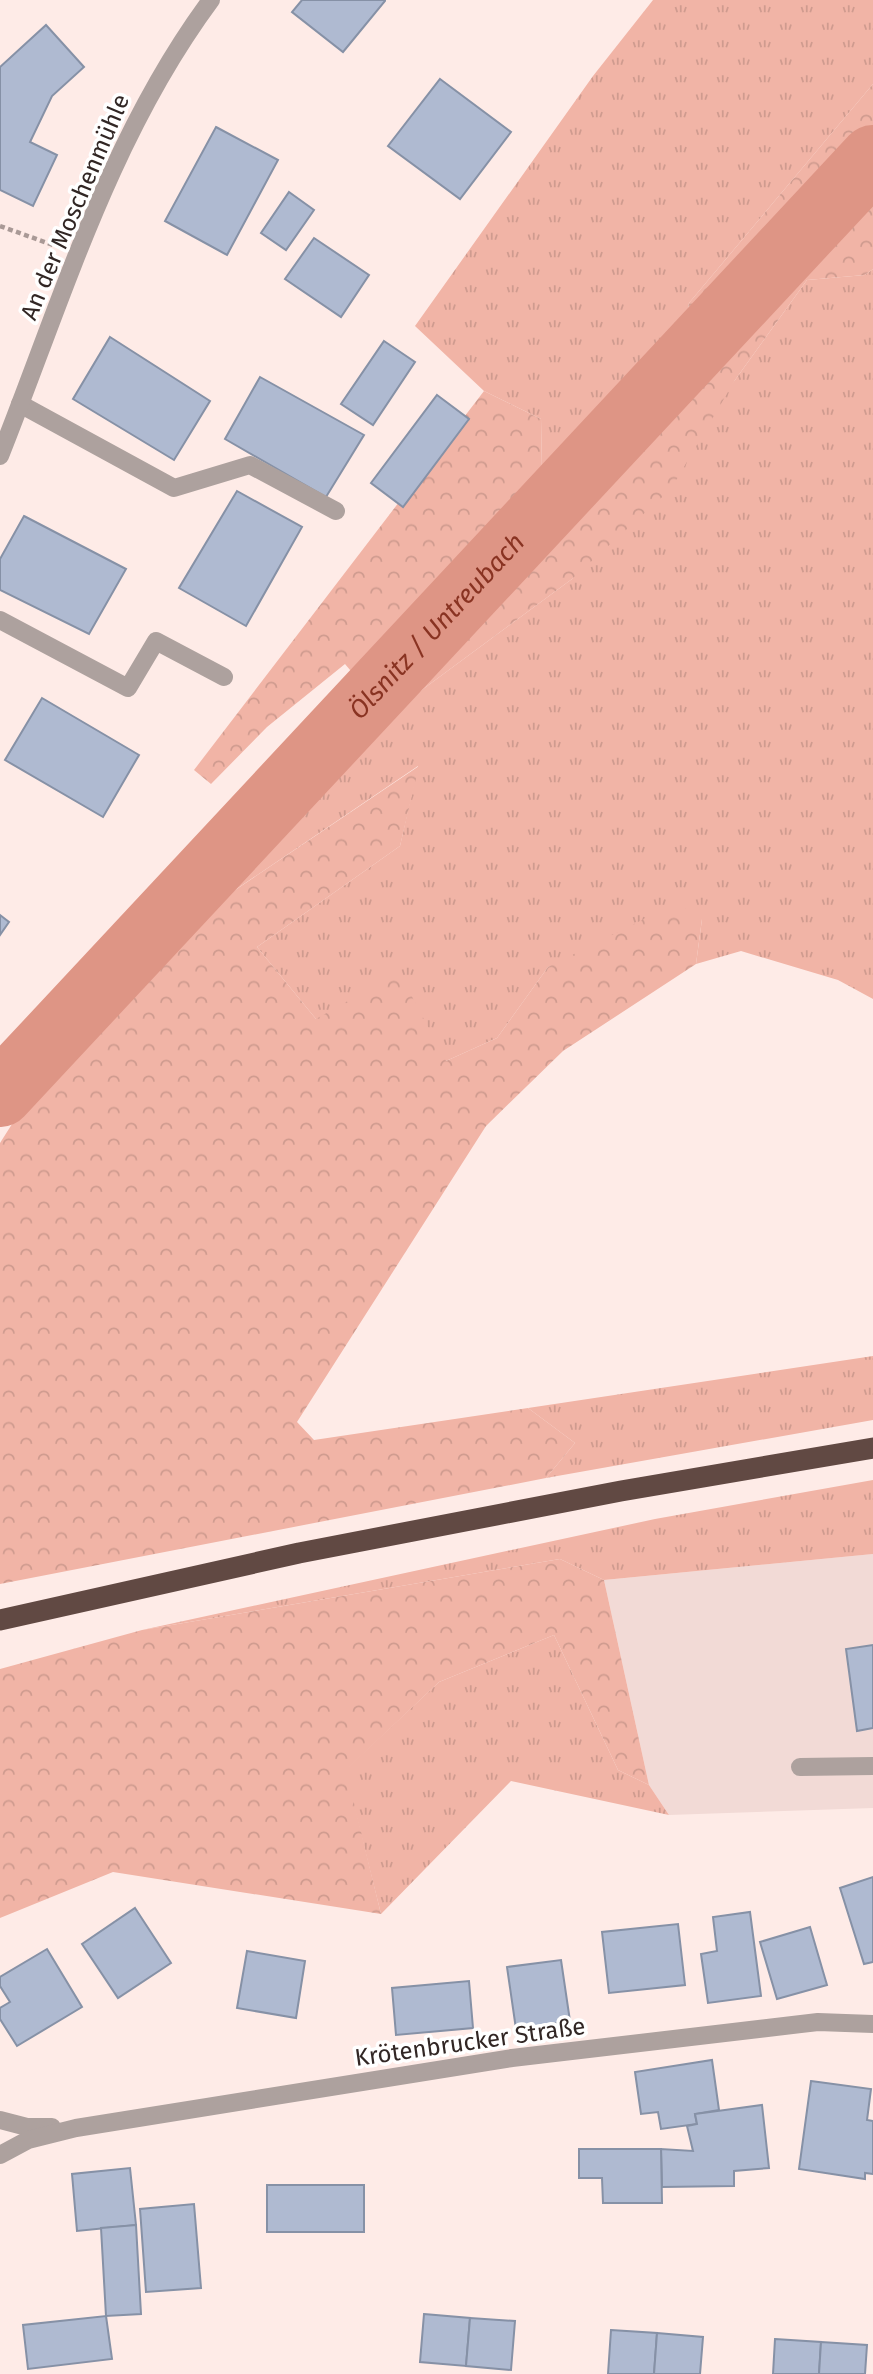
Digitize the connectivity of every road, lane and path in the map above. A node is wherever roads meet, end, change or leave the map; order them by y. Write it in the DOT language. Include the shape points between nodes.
graph roads {
  1 [pos="211,0"];
  2 [pos="0,226"];
  3 [pos="74,260"];
  4 [pos="20,404"];
  5 [pos="0,456"];
  6 [pos="336,511"];
  7 [pos="0,620"];
  8 [pos="224,677"];
  9 [pos="873,1448"];
  10 [pos="0,1620"];
  11 [pos="873,1766"];
  12 [pos="800,1767"];
  13 [pos="873,2024"];
  14 [pos="0,2120"];
  15 [pos="76,2128"];
  16 [pos="0,2155"];
  1 -- 3 [label="street, An der Moschenmühle" via="135,119"];
  2 -- 3 [label="path" via="48,241"];
  3 -- 4 [label="street, An der Moschenmühle"];
  4 -- 5 [label="street, An der Moschenmühle"];
  4 -- 6 [label="street" via="174,488 250,465"];
  7 -- 8 [label="street" via="128,688 156,641"];
  9 -- 10 [label="highway" via="299,1553"];
  11 -- 12 [label="street"];
  13 -- 15 [label="street, Krötenbrucker Straße" via="818,2022 512,2058"];
  14 -- 15 [label="street, Krötenbrucker Straße" via="27,2127"];
  15 -- 16 [label="street, Krötenbrucker Straße" via="28,2140"];
}
